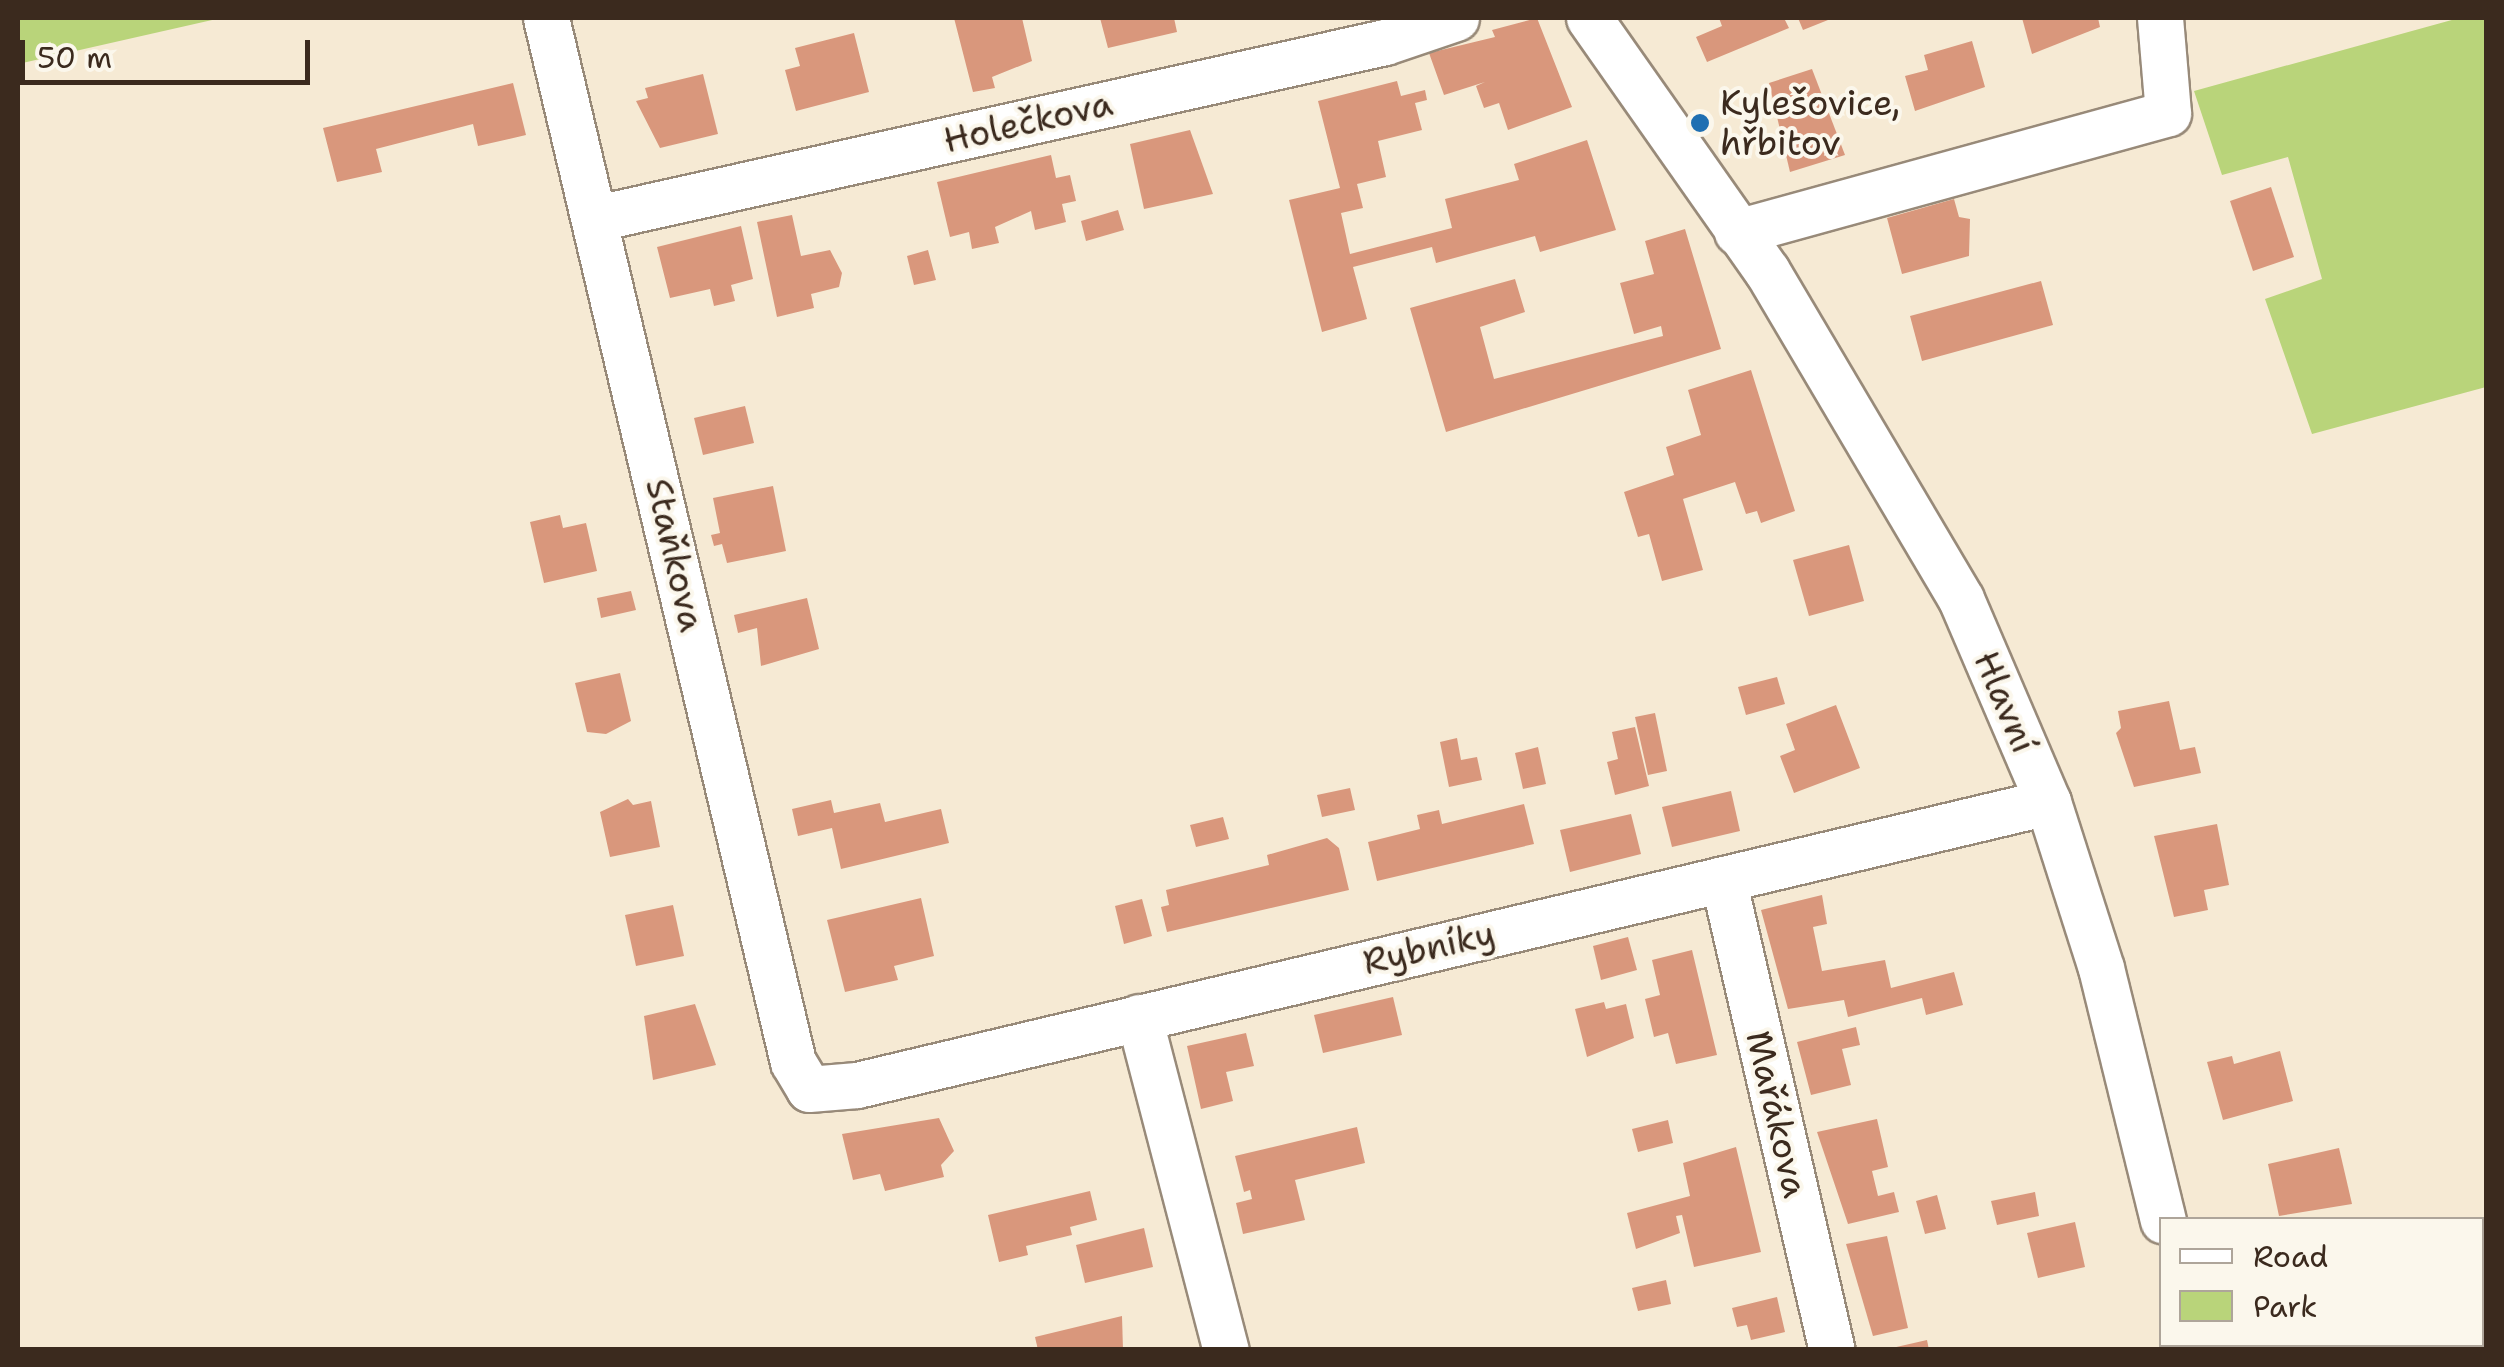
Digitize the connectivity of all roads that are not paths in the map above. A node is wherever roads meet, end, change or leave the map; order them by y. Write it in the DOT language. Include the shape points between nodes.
graph roads {
  1 [pos="546,18"];
  2 [pos="1456,18"];
  3 [pos="1589,18"];
  4 [pos="2160,18"];
  5 [pos="596,218"];
  6 [pos="1737,232"];
  7 [pos="2048,802"];
  8 [pos="1723,879"];
  9 [pos="1138,1017"];
  10 [pos="809,1089"];
  11 [pos="2162,1217"];
  12 [pos="1226,1350"];
  13 [pos="1832,1350"];
  1 -- 5 [label="street, Staňkova"];
  2 -- 5 [label="street, Holečkova" via="1385,42"];
  3 -- 6 [label="street, Hlavní"];
  4 -- 6 [label="street" via="2168,114"];
  5 -- 10 [label="street, Staňkova" via="793,1062"];
  6 -- 7 [label="street, Hlavní" via="1935,550"];
  7 -- 8 [label="street, Rybníky"];
  7 -- 11 [label="street, Hlavní" via="2101,968"];
  8 -- 9 [label="street, Rybníky"];
  8 -- 13 [label="street, Mařákova"];
  9 -- 10 [label="street, Rybníky" via="831,1090"];
  9 -- 12 [label="street"];
}
